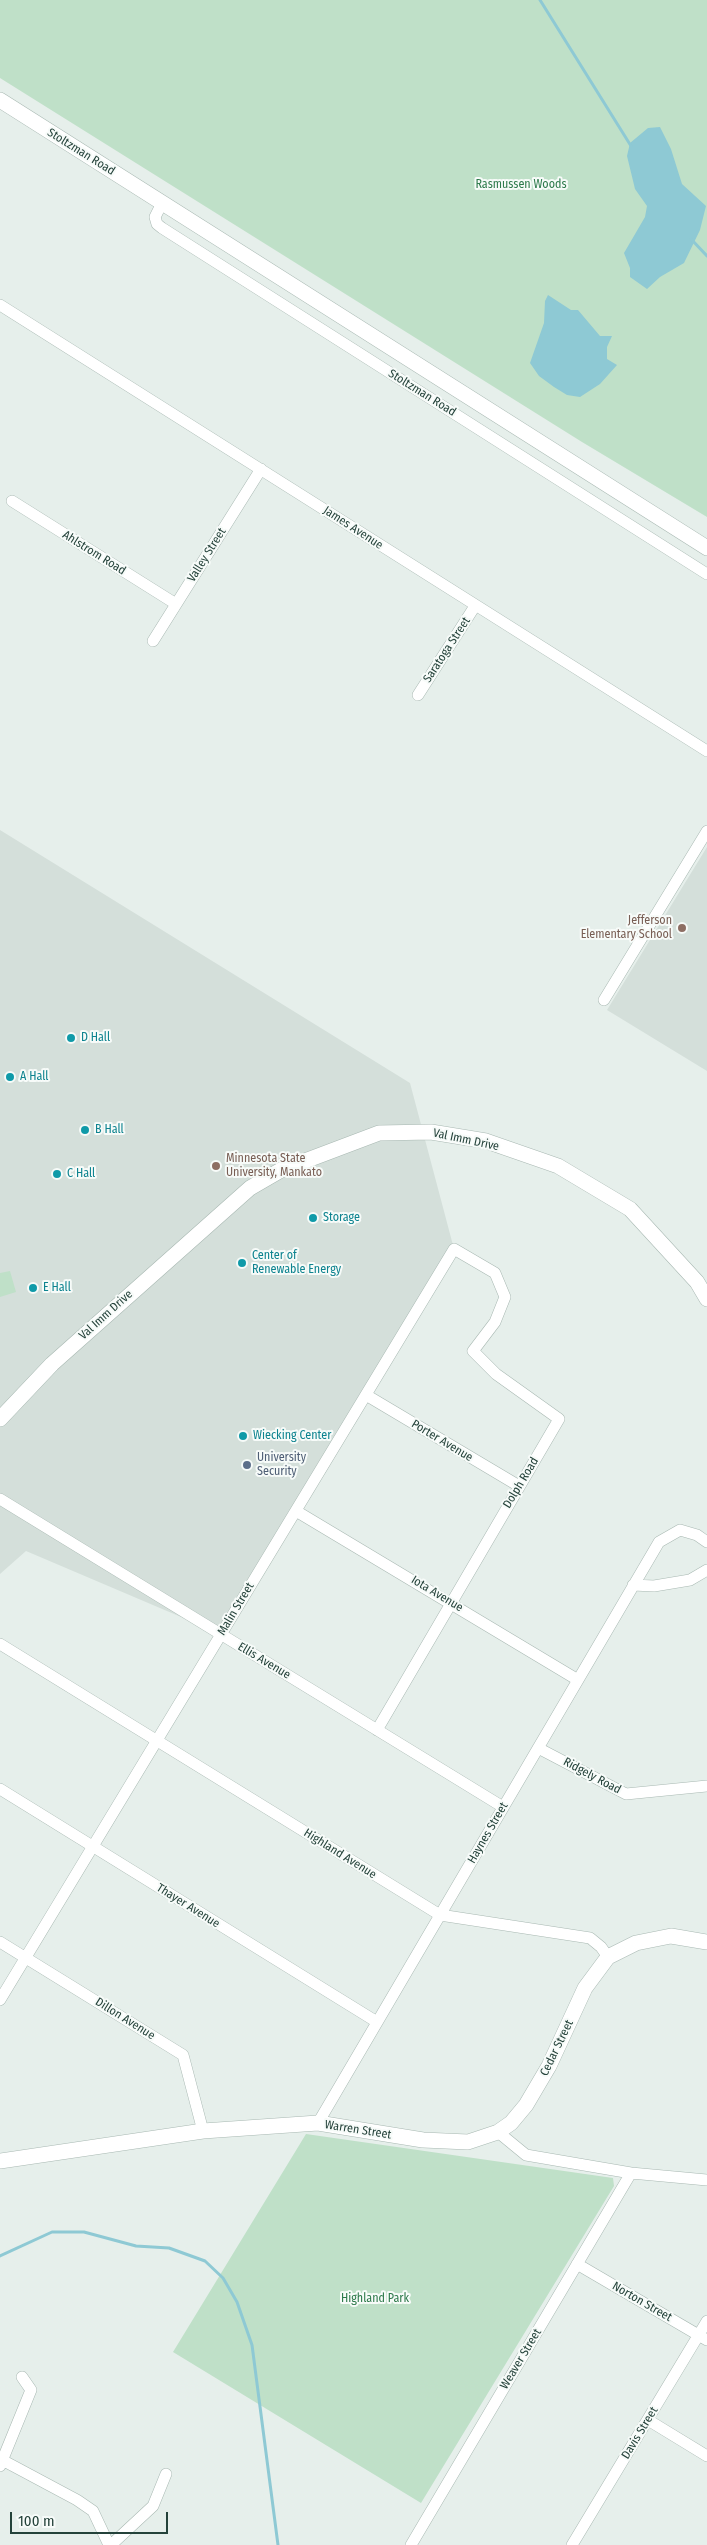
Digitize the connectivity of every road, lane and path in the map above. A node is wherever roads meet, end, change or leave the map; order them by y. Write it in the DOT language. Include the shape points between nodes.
graph roads {
  1 [pos="0,100"];
  2 [pos="162,203"];
  3 [pos="0,305"];
  4 [pos="260,469"];
  5 [pos="12,500"];
  6 [pos="707,548"];
  7 [pos="707,574"];
  8 [pos="176,604"];
  9 [pos="475,606"];
  10 [pos="153,641"];
  11 [pos="418,695"];
  12 [pos="707,752"];
  13 [pos="707,831"];
  14 [pos="604,1000"];
  15 [pos="485,1267"];
  16 [pos="707,1299"];
  17 [pos="366,1395"];
  18 [pos="0,1419"];
  19 [pos="519,1486"];
  20 [pos="0,1499"];
  21 [pos="296,1511"];
  22 [pos="707,1542"];
  23 [pos="707,1570"];
  24 [pos="633,1586"];
  25 [pos="453,1603"];
  26 [pos="221,1634"];
  27 [pos="0,1644"];
  28 [pos="578,1680"];
  29 [pos="377,1730"];
  30 [pos="156,1741"];
  31 [pos="538,1748"];
  32 [pos="707,1786"];
  33 [pos="0,1788"];
  34 [pos="503,1807"];
  35 [pos="93,1847"];
  36 [pos="440,1915"];
  37 [pos="0,1942"];
  38 [pos="707,1942"];
  39 [pos="608,1957"];
  40 [pos="25,1958"];
  41 [pos="0,2000"];
  42 [pos="377,2022"];
  43 [pos="318,2123"];
  44 [pos="203,2131"];
  45 [pos="498,2132"];
  46 [pos="0,2161"];
  47 [pos="631,2173"];
  48 [pos="707,2180"];
  49 [pos="577,2264"];
  50 [pos="707,2321"];
  51 [pos="702,2337"];
  52 [pos="22,2377"];
  53 [pos="648,2420"];
  54 [pos="707,2456"];
  55 [pos="2,2464"];
  56 [pos="166,2474"];
  57 [pos="110,2545"];
  58 [pos="411,2545"];
  59 [pos="572,2545"];
  1 -- 2 [label="street, Stoltzman Road"];
  2 -- 6 [label="street, Stoltzman Road"];
  2 -- 7 [label="street, Stoltzman Road" via="154,217 162,228"];
  3 -- 4 [label="street, James Avenue"];
  4 -- 8 [label="street, Valley Street"];
  4 -- 9 [label="street, James Avenue"];
  5 -- 8 [label="street, Ahlstrom Road"];
  8 -- 10 [label="street, Valley Street"];
  9 -- 11 [label="street, Saratoga Street"];
  9 -- 12 [label="street, James Avenue"];
  13 -- 14 [label="street"];
  15 -- 17 [label="street, Malin Street" via="454,1249"];
  15 -- 19 [label="street, Dolph Road" via="495,1273 505,1298 495,1322 473,1351 496,1374 560,1418"];
  16 -- 18 [label="street, Val Imm Drive" via="697,1282 630,1208 558,1166 486,1141 431,1132 379,1132 281,1170 250,1188 67,1351"];
  17 -- 19 [label="street, Porter Avenue"];
  17 -- 21 [label="street, Malin Street"];
  19 -- 25 [label="street, Dolph Road"];
  20 -- 26 [label="street, Ellis Avenue"];
  21 -- 25 [label="street, Iota Avenue"];
  21 -- 26 [label="street, Malin Street"];
  22 -- 24 [label="street, Haynes Street" via="680,1530 659,1542"];
  23 -- 24 [label="street" via="690,1580"];
  24 -- 28 [label="street, Haynes Street"];
  25 -- 28 [label="street, Iota Avenue"];
  25 -- 29 [label="street, Dolph Road"];
  26 -- 29 [label="street, Ellis Avenue"];
  26 -- 30 [label="street, Malin Street"];
  27 -- 30 [label="street, Highland Avenue"];
  28 -- 31 [label="street, Haynes Street"];
  29 -- 34 [label="street, Ellis Avenue"];
  30 -- 35 [label="street, Malin Street"];
  30 -- 36 [label="street, Highland Avenue"];
  31 -- 32 [label="street, Ridgely Road" via="626,1794"];
  31 -- 34 [label="street, Haynes Street"];
  33 -- 35 [label="street, Thayer Avenue"];
  34 -- 36 [label="street, Haynes Street"];
  35 -- 40 [label="street, Malin Street"];
  35 -- 42 [label="street, Thayer Avenue"];
  36 -- 39 [label="street, Highland Avenue" via="590,1938"];
  36 -- 42 [label="street, Haynes Street"];
  37 -- 40 [label="street, Dillon Avenue"];
  38 -- 39 [label="street" via="671,1936 636,1943"];
  39 -- 45 [label="street, Cedar Street" via="585,1988 549,2066 526,2105 511,2123"];
  40 -- 41 [label="street, Malin Street"];
  40 -- 44 [label="street, Dillon Avenue" via="183,2054"];
  42 -- 43 [label="street, Haynes Street"];
  43 -- 44 [label="street, Warren Street"];
  43 -- 45 [label="street, Warren Street" via="423,2140 468,2142"];
  44 -- 46 [label="street, Warren Street"];
  45 -- 47 [label="street" via="526,2155"];
  47 -- 48 [label="street"];
  47 -- 49 [label="street, Weaver Street"];
  49 -- 51 [label="street, Norton Street"];
  49 -- 58 [label="street, Weaver Street"];
  50 -- 51 [label="street, Davis Street"];
  51 -- 53 [label="street, Davis Street"];
  52 -- 55 [label="street" via="31,2390"];
  53 -- 54 [label="street"];
  53 -- 59 [label="street, Davis Street"];
  55 -- 57 [label="street" via="93,2511"];
  56 -- 57 [label="street" via="153,2506"];
}
